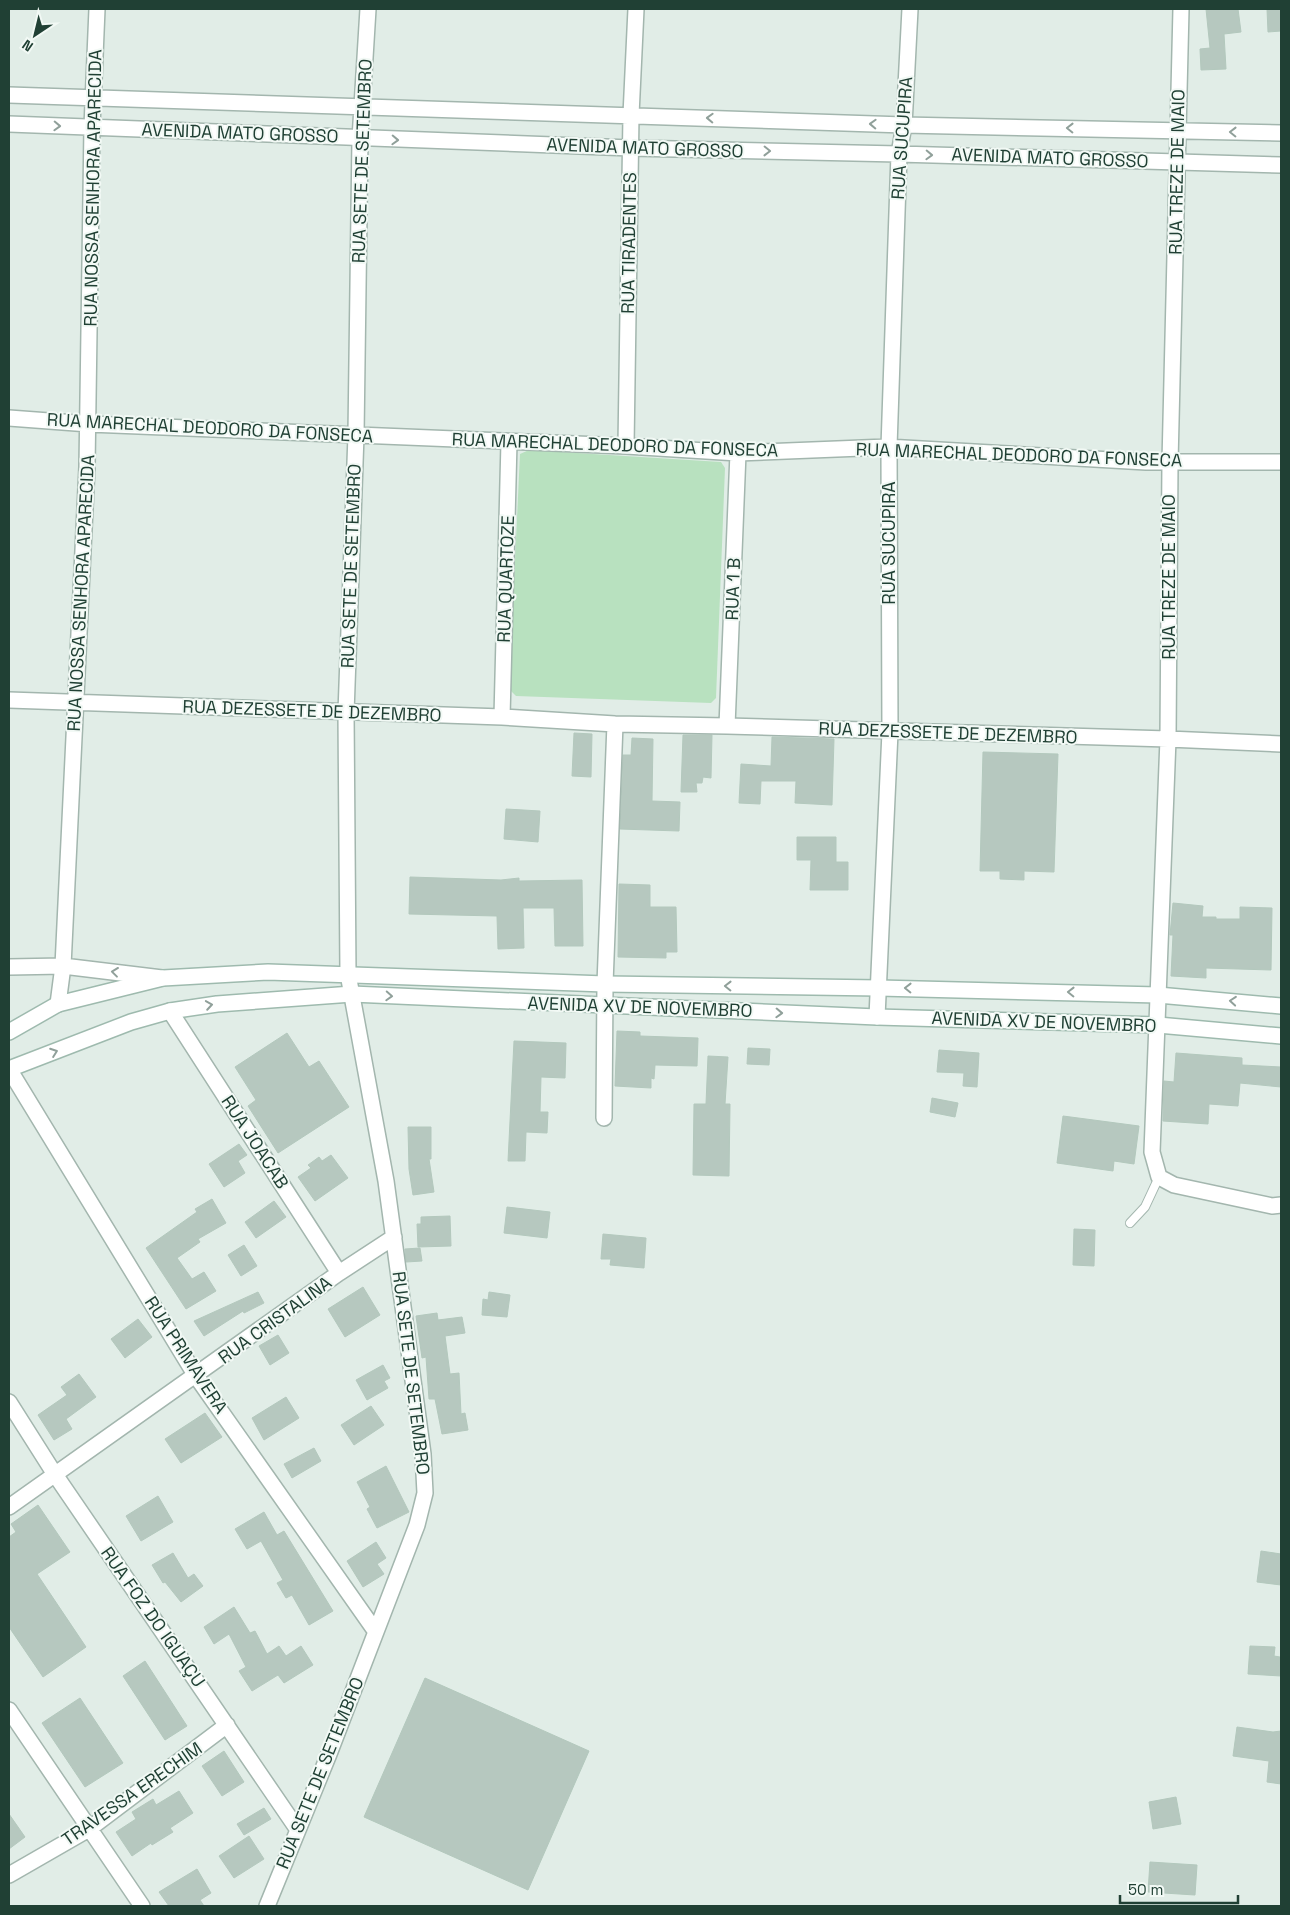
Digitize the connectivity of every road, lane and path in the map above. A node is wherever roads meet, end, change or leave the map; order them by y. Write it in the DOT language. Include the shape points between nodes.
graph roads {
  1 [pos="97,9"];
  2 [pos="368,9"];
  3 [pos="636,9"];
  4 [pos="910,9"];
  5 [pos="1181,9"];
  6 [pos="9,95"];
  7 [pos="93,98"];
  8 [pos="361,108"];
  9 [pos="631,115"];
  10 [pos="9,124"];
  11 [pos="904,125"];
  12 [pos="92,127"];
  13 [pos="1178,131"];
  14 [pos="1281,134"];
  15 [pos="360,139"];
  16 [pos="631,148"];
  17 [pos="899,154"];
  18 [pos="1178,162"];
  19 [pos="1281,166"];
  20 [pos="9,418"];
  21 [pos="89,424"];
  22 [pos="356,435"];
  23 [pos="510,442"];
  24 [pos="626,446"];
  25 [pos="889,447"];
  26 [pos="738,453"];
  27 [pos="1170,462"];
  28 [pos="1281,462"];
  29 [pos="9,700"];
  30 [pos="74,702"];
  31 [pos="346,713"];
  32 [pos="502,717"];
  33 [pos="615,724"];
  34 [pos="727,726"];
  35 [pos="890,732"];
  36 [pos="1168,739"];
  37 [pos="1281,744"];
  38 [pos="9,966"];
  39 [pos="63,966"];
  40 [pos="348,974"];
  41 [pos="163,978"];
  42 [pos="605,984"];
  43 [pos="879,988"];
  44 [pos="352,994"];
  45 [pos="1158,995"];
  46 [pos="58,1004"];
  47 [pos="604,1006"];
  48 [pos="1281,1006"];
  49 [pos="170,1011"];
  50 [pos="877,1017"];
  51 [pos="1158,1025"];
  52 [pos="9,1032"];
  53 [pos="1281,1036"];
  54 [pos="9,1069"];
  55 [pos="604,1118"];
  56 [pos="1159,1176"];
  57 [pos="1281,1205"];
  58 [pos="1130,1223"];
  59 [pos="394,1237"];
  60 [pos="339,1273"];
  61 [pos="196,1376"];
  62 [pos="9,1402"];
  63 [pos="54,1474"];
  64 [pos="9,1507"];
  65 [pos="376,1632"];
  66 [pos="9,1710"];
  67 [pos="227,1725"];
  68 [pos="88,1829"];
  69 [pos="298,1830"];
  70 [pos="9,1874"];
  71 [pos="142,1906"];
  72 [pos="267,1906"];
  1 -- 7 [label="street, RUA NOSSA SENHORA APARECIDA"];
  2 -- 8 [label="street, RUA SETE DE SETEMBRO"];
  3 -- 9 [label="street, RUA TIRADENTES"];
  4 -- 11 [label="street, RUA SUCUPIRA"];
  5 -- 13 [label="street, RUA TREZE DE MAIO"];
  6 -- 7 [label="street, AVENIDA MATO GROSSO"];
  7 -- 8 [label="street, AVENIDA MATO GROSSO"];
  7 -- 12 [label="street, RUA NOSSA SENHORA APARECIDA"];
  8 -- 9 [label="street, AVENIDA MATO GROSSO"];
  8 -- 15 [label="street, RUA SETE DE SETEMBRO"];
  11 -- 9 [label="street, AVENIDA MATO GROSSO, one-way"];
  9 -- 16 [label="street, RUA TIRADENTES"];
  10 -- 12 [label="street, AVENIDA MATO GROSSO, one-way"];
  13 -- 11 [label="street, AVENIDA MATO GROSSO, one-way"];
  11 -- 17 [label="street, RUA SUCUPIRA"];
  12 -- 15 [label="street, AVENIDA MATO GROSSO"];
  12 -- 21 [label="street, RUA NOSSA SENHORA APARECIDA"];
  14 -- 13 [label="street, AVENIDA MATO GROSSO, one-way"];
  13 -- 18 [label="street, RUA TREZE DE MAIO"];
  15 -- 16 [label="street, AVENIDA MATO GROSSO, one-way"];
  15 -- 22 [label="street, RUA SETE DE SETEMBRO"];
  16 -- 17 [label="street, AVENIDA MATO GROSSO, one-way"];
  16 -- 24 [label="street, RUA TIRADENTES"];
  17 -- 18 [label="street, AVENIDA MATO GROSSO, one-way"];
  17 -- 25 [label="street, RUA SUCUPIRA"];
  18 -- 19 [label="street, AVENIDA MATO GROSSO"];
  18 -- 27 [label="street, RUA TREZE DE MAIO"];
  20 -- 21 [label="street, RUA MARECHAL DEODORO DA FONSECA"];
  21 -- 22 [label="street, RUA MARECHAL DEODORO DA FONSECA"];
  21 -- 30 [label="street, RUA NOSSA SENHORA APARECIDA"];
  22 -- 23 [label="street, RUA MARECHAL DEODORO DA FONSECA"];
  22 -- 31 [label="street, RUA SETE DE SETEMBRO"];
  23 -- 24 [label="street, RUA MARECHAL DEODORO DA FONSECA"];
  23 -- 32 [label="street, RUA QUARTOZE"];
  24 -- 26 [label="street, RUA MARECHAL DEODORO DA FONSECA"];
  25 -- 26 [label="street, RUA MARECHAL DEODORO DA FONSECA"];
  25 -- 27 [label="street, RUA MARECHAL DEODORO DA FONSECA"];
  25 -- 35 [label="street, RUA SUCUPIRA"];
  26 -- 34 [label="street, RUA 1 B"];
  27 -- 28 [label="street, RUA MARECHAL DEODORO DA FONSECA"];
  27 -- 36 [label="street, RUA TREZE DE MAIO"];
  29 -- 30 [label="street, RUA DEZESSETE DE DEZEMBRO"];
  30 -- 31 [label="street, RUA DEZESSETE DE DEZEMBRO"];
  30 -- 39 [label="street, RUA NOSSA SENHORA APARECIDA"];
  31 -- 32 [label="street, RUA DEZESSETE DE DEZEMBRO"];
  31 -- 40 [label="street, RUA SETE DE SETEMBRO"];
  32 -- 33 [label="street, RUA DEZESSETE DE DEZEMBRO"];
  33 -- 34 [label="street, RUA DEZESSETE DE DEZEMBRO"];
  33 -- 42 [label="street"];
  34 -- 35 [label="street, RUA DEZESSETE DE DEZEMBRO"];
  35 -- 36 [label="street, RUA DEZESSETE DE DEZEMBRO"];
  35 -- 43 [label="street, RUA SUCUPIRA"];
  36 -- 37 [label="street, RUA DEZESSETE DE DEZEMBRO"];
  36 -- 45 [label="street, RUA TREZE DE MAIO"];
  38 -- 39 [label="street"];
  41 -- 39 [label="street, one-way"];
  39 -- 46 [label="street, RUA NOSSA SENHORA APARECIDA"];
  40 -- 41 [label="street, AVENIDA XV DE NOVEMBRO" via="268,972"];
  40 -- 42 [label="street, AVENIDA XV DE NOVEMBRO"];
  40 -- 44 [label="street, RUA SETE DE SETEMBRO"];
  41 -- 46 [label="street, AVENIDA XV DE NOVEMBRO"];
  43 -- 42 [label="street, AVENIDA XV DE NOVEMBRO, one-way"];
  42 -- 47 [label="street"];
  45 -- 43 [label="street, AVENIDA XV DE NOVEMBRO, one-way"];
  43 -- 50 [label="street, RUA SUCUPIRA"];
  44 -- 47 [label="street, AVENIDA XV DE NOVEMBRO, one-way"];
  49 -- 44 [label="street, AVENIDA XV DE NOVEMBRO, one-way" via="217,1004"];
  44 -- 59 [label="street, RUA SETE DE SETEMBRO"];
  48 -- 45 [label="street, AVENIDA XV DE NOVEMBRO, one-way"];
  45 -- 51 [label="street, RUA TREZE DE MAIO"];
  46 -- 52 [label="street, AVENIDA XV DE NOVEMBRO"];
  47 -- 50 [label="street, AVENIDA XV DE NOVEMBRO, one-way"];
  47 -- 55 [label="street"];
  54 -- 49 [label="street, AVENIDA XV DE NOVEMBRO, one-way" via="131,1022"];
  49 -- 60 [label="street, RUA JOACAB"];
  50 -- 51 [label="street, AVENIDA XV DE NOVEMBRO"];
  51 -- 53 [label="street, AVENIDA XV DE NOVEMBRO"];
  51 -- 56 [label="street, RUA TREZE DE MAIO" via="1152,1152"];
  54 -- 61 [label="street, RUA PRIMAVERA"];
  56 -- 57 [label="street" via="1174,1185 1272,1206"];
  56 -- 58 [label="lane" via="1146,1207"];
  59 -- 60 [label="street, RUA CRISTALINA"];
  59 -- 65 [label="street, RUA SETE DE SETEMBRO" via="423,1454 425,1493 417,1525"];
  60 -- 61 [label="street, RUA CRISTALINA"];
  61 -- 63 [label="street, RUA CRISTALINA"];
  61 -- 65 [label="street, RUA PRIMAVERA"];
  62 -- 63 [label="street, RUA FOZ DO IGUAÇU"];
  63 -- 64 [label="street, RUA CRISTALINA"];
  63 -- 67 [label="street, RUA FOZ DO IGUAÇU"];
  65 -- 69 [label="street, RUA SETE DE SETEMBRO"];
  66 -- 68 [label="street"];
  67 -- 68 [label="street, TRAVESSA ERECHIM"];
  67 -- 69 [label="street, RUA FOZ DO IGUAÇU"];
  68 -- 70 [label="street, TRAVESSA ERECHIM"];
  68 -- 71 [label="street"];
  69 -- 72 [label="street, RUA SETE DE SETEMBRO"];
}
